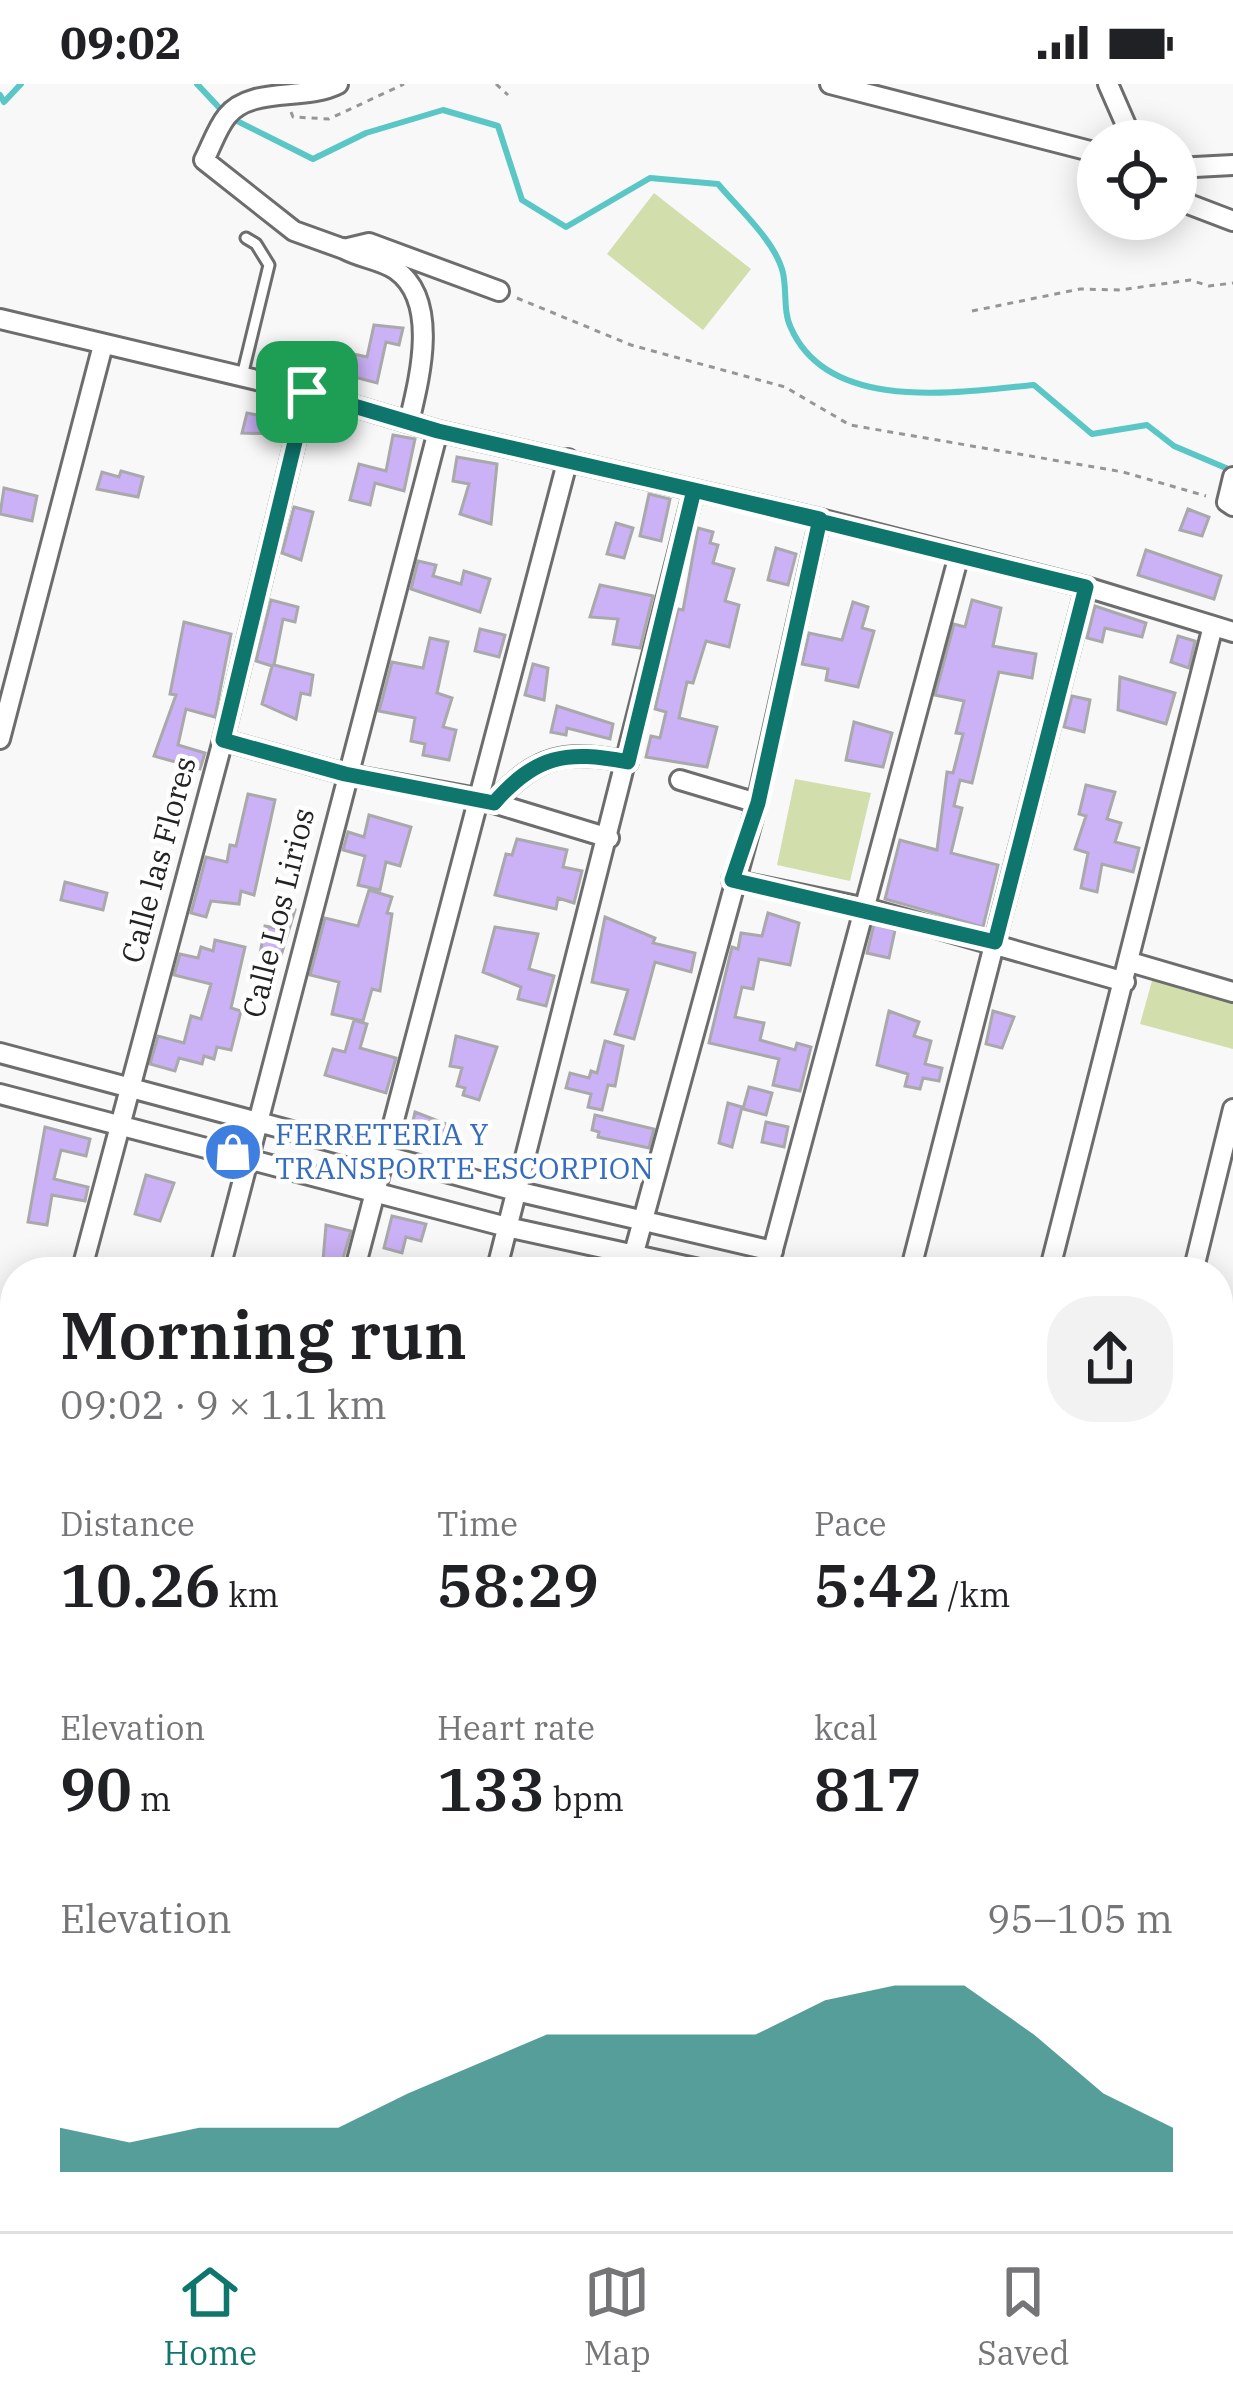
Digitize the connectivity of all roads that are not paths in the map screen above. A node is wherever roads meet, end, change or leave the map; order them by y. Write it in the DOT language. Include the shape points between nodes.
graph roads {
  1 [pos="338,84"];
  2 [pos="830,84"];
  3 [pos="1108,84"];
  4 [pos="1124,120"];
  5 [pos="1077,148"];
  6 [pos="1233,165"];
  7 [pos="1197,167"];
  8 [pos="1197,207"];
  9 [pos="1233,221"];
  10 [pos="246,238"];
  11 [pos="344,249"];
  12 [pos="499,291"];
  13 [pos="0,320"];
  14 [pos="103,345"];
  15 [pos="242,376"];
  16 [pos="307,392"];
  17 [pos="409,422"];
  18 [pos="438,431"];
  19 [pos="568,459"];
  20 [pos="1233,477"];
  21 [pos="694,490"];
  22 [pos="1230,504"];
  23 [pos="820,519"];
  24 [pos="959,555"];
  25 [pos="1086,587"];
  26 [pos="1223,629"];
  27 [pos="0,739"];
  28 [pos="223,740"];
  29 [pos="628,762"];
  30 [pos="345,774"];
  31 [pos="680,780"];
  32 [pos="486,801"];
  33 [pos="758,803"];
  34 [pos="609,838"];
  35 [pos="732,880"];
  36 [pos="866,908"];
  37 [pos="995,942"];
  38 [pos="1127,972"];
  39 [pos="1233,992"];
  40 [pos="0,1054"];
  41 [pos="128,1087"];
  42 [pos="0,1094"];
  43 [pos="1233,1109"];
  44 [pos="257,1121"];
  45 [pos="117,1125"];
  46 [pos="384,1155"];
  47 [pos="248,1158"];
  48 [pos="374,1190"];
  49 [pos="516,1191"];
  50 [pos="642,1218"];
  51 [pos="507,1227"];
  52 [pos="773,1251"];
  53 [pos="634,1253"];
  54 [pos="85,1257"];
  55 [pos="223,1257"];
  56 [pos="358,1257"];
  57 [pos="500,1257"];
  58 [pos="651,1257"];
  59 [pos="771,1257"];
  60 [pos="914,1257"];
  61 [pos="1053,1257"];
  62 [pos="1196,1257"];
  1 -- 11 [label="street" via="248,99 226,116 204,160 294,231"];
  2 -- 5 [label="street"];
  3 -- 4 [label="street"];
  6 -- 7 [label="street"];
  8 -- 9 [label="street"];
  10 -- 15 [label="lane" via="269,265"];
  11 -- 12 [label="street" via="369,243"];
  11 -- 17 [label="street" via="395,269 421,309"];
  13 -- 14 [label="street"];
  14 -- 15 [label="street"];
  14 -- 27 [label="street"];
  15 -- 16 [label="street"];
  16 -- 17 [label="street"];
  16 -- 28 [label="street, Calle las Flores"];
  17 -- 18 [label="street"];
  18 -- 19 [label="street"];
  18 -- 30 [label="street, Calle Los Lirios"];
  19 -- 21 [label="street"];
  19 -- 32 [label="street"];
  20 -- 22 [label="street"];
  21 -- 23 [label="street"];
  21 -- 29 [label="street"];
  23 -- 24 [label="street"];
  23 -- 33 [label="street"];
  24 -- 25 [label="street"];
  24 -- 36 [label="street"];
  25 -- 26 [label="street"];
  25 -- 37 [label="street"];
  26 -- 38 [label="street"];
  28 -- 30 [label="street"];
  28 -- 41 [label="street, Calle las Flores"];
  29 -- 32 [label="street" via="595,755 542,760"];
  29 -- 34 [label="street"];
  30 -- 32 [label="street"];
  30 -- 44 [label="street, Calle Los Lirios"];
  31 -- 33 [label="street"];
  32 -- 34 [label="street"];
  32 -- 46 [label="street"];
  33 -- 35 [label="street"];
  34 -- 49 [label="street"];
  35 -- 36 [label="street"];
  35 -- 50 [label="street"];
  36 -- 37 [label="street"];
  36 -- 52 [label="street"];
  37 -- 38 [label="street"];
  37 -- 60 [label="street"];
  38 -- 39 [label="street"];
  38 -- 61 [label="street"];
  40 -- 41 [label="street"];
  41 -- 44 [label="street"];
  41 -- 45 [label="street, Calle las Flores"];
  42 -- 45 [label="street"];
  43 -- 62 [label="street"];
  44 -- 46 [label="street"];
  44 -- 47 [label="street, Calle Los Lirios"];
  45 -- 47 [label="street"];
  45 -- 54 [label="street, Calle las Flores"];
  46 -- 48 [label="street"];
  46 -- 49 [label="street"];
  47 -- 48 [label="street"];
  47 -- 55 [label="street, Calle Los Lirios"];
  48 -- 51 [label="street"];
  48 -- 56 [label="street"];
  49 -- 50 [label="street"];
  49 -- 51 [label="street"];
  50 -- 52 [label="street"];
  50 -- 53 [label="street"];
  51 -- 53 [label="street"];
  51 -- 57 [label="street"];
  52 -- 59 [label="street"];
  53 -- 58 [label="street"];
}
